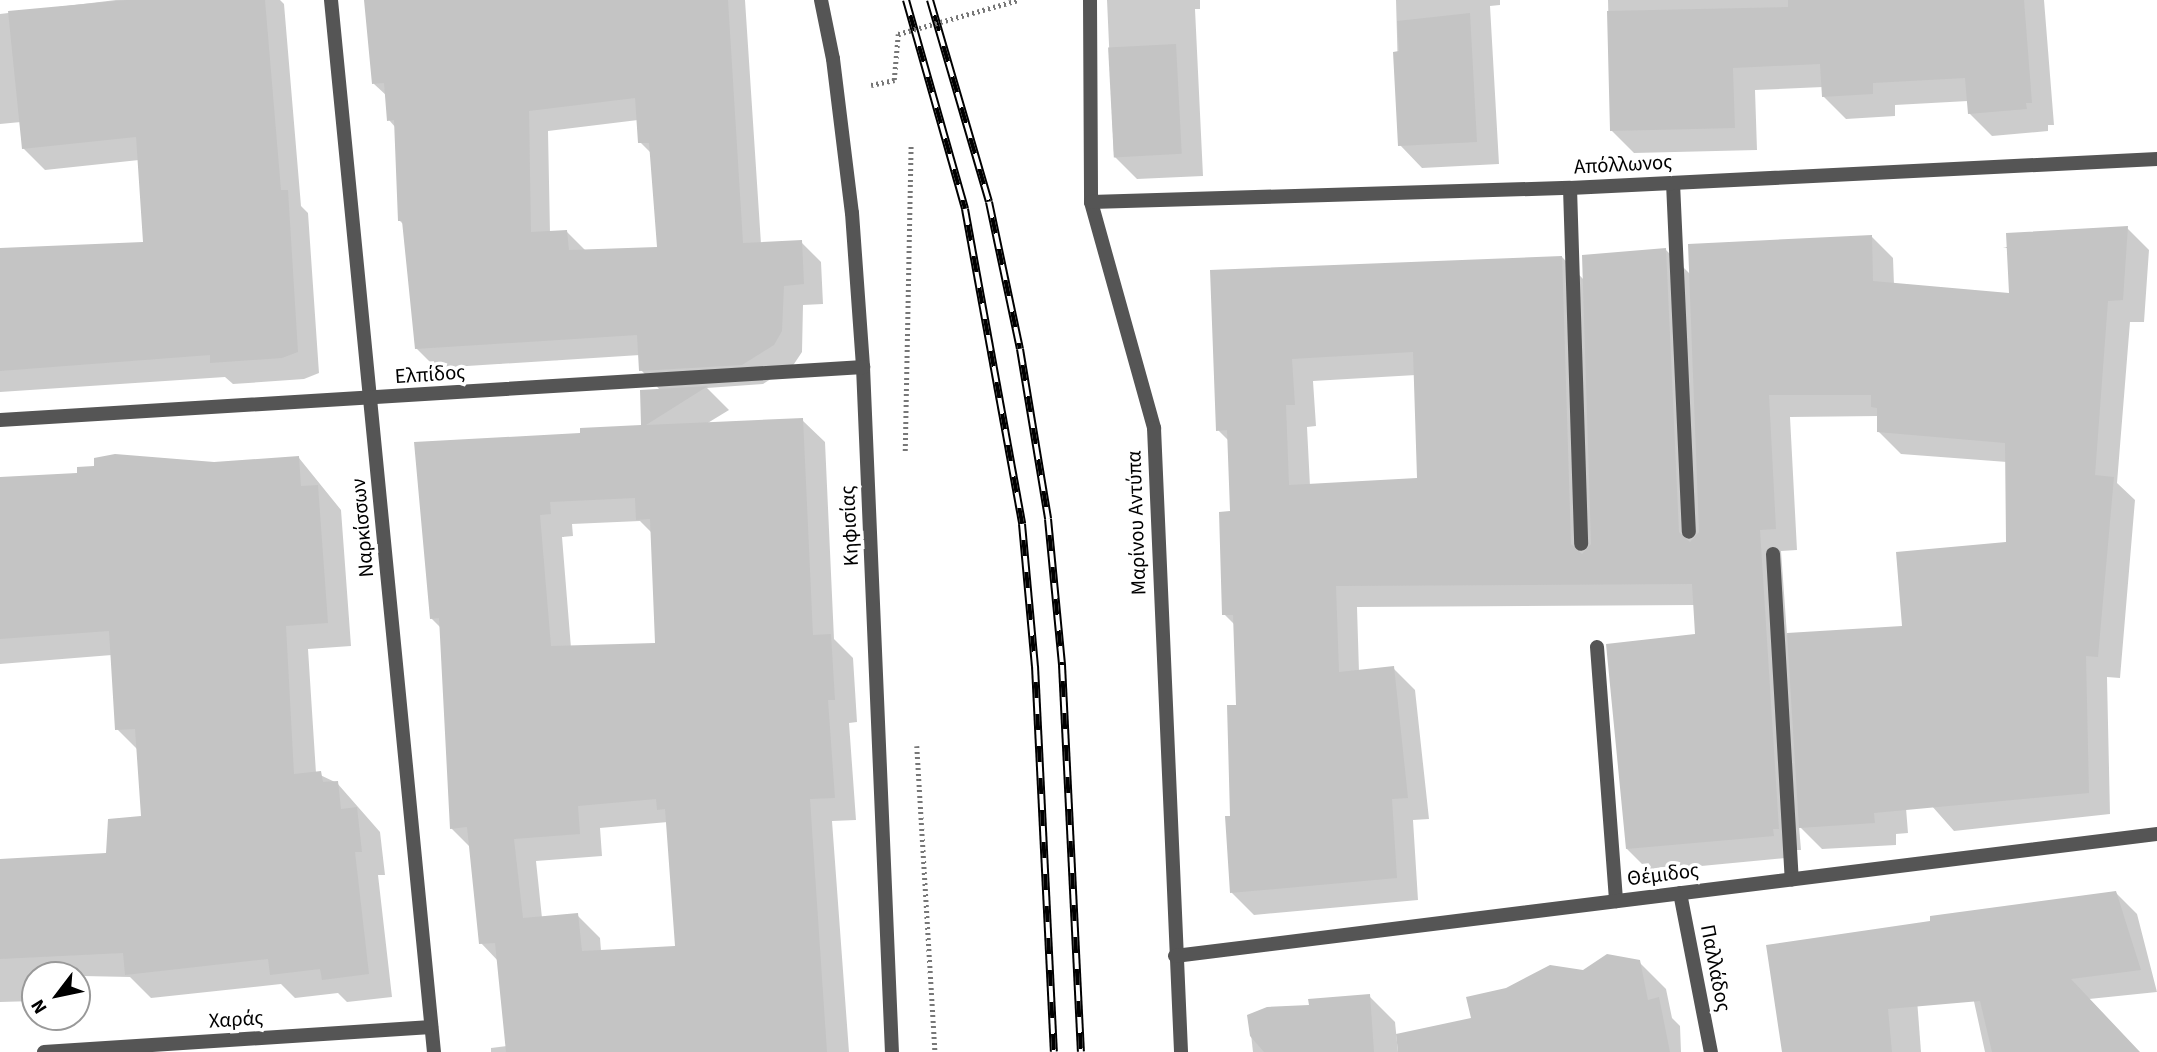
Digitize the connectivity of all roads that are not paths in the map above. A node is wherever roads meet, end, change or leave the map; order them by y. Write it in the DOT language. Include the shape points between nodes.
graph roads {
  1 [pos="331,0"];
  2 [pos="821,0"];
  3 [pos="1090,0"];
  4 [pos="2157,159"];
  5 [pos="1673,183"];
  6 [pos="1570,188"];
  7 [pos="1091,202"];
  8 [pos="863,367"];
  9 [pos="371,398"];
  10 [pos="0,420"];
  11 [pos="1689,532"];
  12 [pos="1581,544"];
  13 [pos="1773,554"];
  14 [pos="1597,647"];
  15 [pos="2157,834"];
  16 [pos="1792,879"];
  17 [pos="1680,893"];
  18 [pos="1616,901"];
  19 [pos="1175,956"];
  20 [pos="431,1027"];
  21 [pos="82,1051"];
  22 [pos="44,1052"];
  23 [pos="434,1052"];
  24 [pos="892,1052"];
  25 [pos="1181,1052"];
  26 [pos="1711,1052"];
  1 -- 9 [label="street, Ναρκίσσων"];
  2 -- 8 [label="street, Κηφισίας" via="852,213"];
  3 -- 7 [label="street, Μαρίνου Αντύπα"];
  4 -- 5 [label="street, Απόλλωνος"];
  5 -- 6 [label="street, Απόλλωνος"];
  5 -- 11 [label="street"];
  6 -- 7 [label="street, Απόλλωνος"];
  6 -- 12 [label="street"];
  7 -- 19 [label="street, Μαρίνου Αντύπα" via="1154,428"];
  8 -- 9 [label="street, Ελπίδος"];
  8 -- 24 [label="street, Κηφισίας"];
  9 -- 10 [label="street, Ελπίδος"];
  9 -- 20 [label="street, Ναρκίσσων"];
  13 -- 16 [label="street"];
  14 -- 18 [label="street"];
  15 -- 16 [label="street, Θέμιδος"];
  16 -- 17 [label="street, Θέμιδος"];
  17 -- 18 [label="street, Θέμιδος"];
  17 -- 26 [label="street, Παλλάδος"];
  18 -- 19 [label="street, Θέμιδος"];
  19 -- 25 [label="street, Μαρίνου Αντύπα"];
  20 -- 21 [label="street, Χαράς"];
  20 -- 23 [label="street, Ναρκίσσων"];
  21 -- 22 [label="street, Χαράς"];
}
